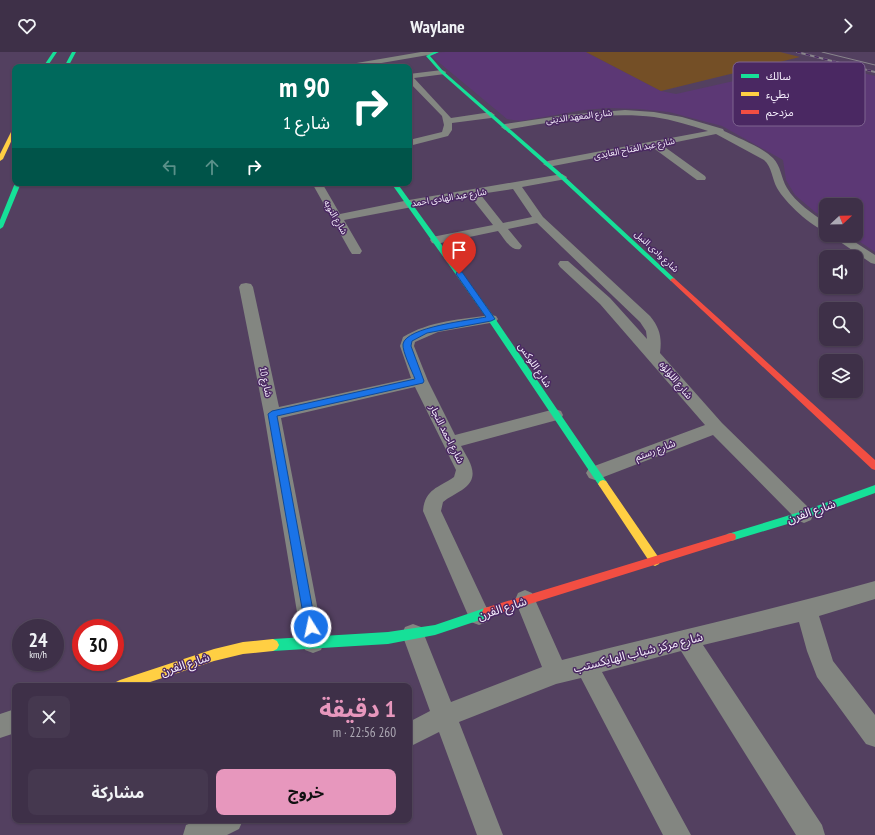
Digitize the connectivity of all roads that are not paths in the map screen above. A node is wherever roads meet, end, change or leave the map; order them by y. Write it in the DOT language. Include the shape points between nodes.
graph roads {
  1 [pos="55,52"];
  2 [pos="74,52"];
  3 [pos="434,52"];
  4 [pos="47,64"];
  5 [pos="68,64"];
  6 [pos="363,64"];
  7 [pos="442,72"];
  8 [pos="412,77"];
  9 [pos="412,80"];
  10 [pos="491,115"];
  11 [pos="448,121"];
  12 [pos="505,127"];
  13 [pos="720,131"];
  14 [pos="12,134"];
  15 [pos="412,142"];
  16 [pos="654,144"];
  17 [pos="0,159"];
  18 [pos="548,164"];
  19 [pos="562,177"];
  20 [pos="701,178"];
  21 [pos="17,186"];
  22 [pos="318,186"];
  23 [pos="396,186"];
  24 [pos="516,186"];
  25 [pos="473,193"];
  26 [pos="409,203"];
  27 [pos="336,218"];
  28 [pos="539,219"];
  29 [pos="819,223"];
  30 [pos="0,227"];
  31 [pos="500,227"];
  32 [pos="436,240"];
  33 [pos="847,242"];
  34 [pos="516,246"];
  35 [pos="356,251"];
  36 [pos="875,260"];
  37 [pos="564,264"];
  38 [pos="246,287"];
  39 [pos="491,319"];
  40 [pos="654,354"];
  41 [pos="420,381"];
  42 [pos="272,414"];
  43 [pos="555,415"];
  44 [pos="716,427"];
  45 [pos="451,442"];
  46 [pos="875,466"];
  47 [pos="595,473"];
  48 [pos="875,489"];
  49 [pos="804,515"];
  50 [pos="655,560"];
  51 [pos="874,592"];
  52 [pos="525,600"];
  53 [pos="807,610"];
  54 [pos="479,615"];
  55 [pos="414,634"];
  56 [pos="686,639"];
  57 [pos="313,642"];
  58 [pos="586,665"];
  59 [pos="556,673"];
  60 [pos="129,683"];
  61 [pos="445,716"];
  62 [pos="12,722"];
  63 [pos="0,726"];
  64 [pos="412,733"];
  65 [pos="875,735"];
  66 [pos="223,823"];
  67 [pos="196,835"];
  68 [pos="490,835"];
  69 [pos="678,835"];
  70 [pos="812,835"];
  1 -- 4 [label="street"];
  2 -- 5 [label="street"];
  3 -- 6 [label="street"];
  3 -- 7 [label="street, شارع وادى النيل" via="428,56"];
  7 -- 8 [label="street"];
  7 -- 10 [label="street, شارع وادى النيل"];
  9 -- 11 [label="street"];
  10 -- 11 [label="street"];
  10 -- 12 [label="street, شارع وادى النيل"];
  11 -- 15 [label="street" via="445,134"];
  12 -- 13 [label="street, شارع المعهد الدينى" via="591,113 623,112 674,118"];
  12 -- 18 [label="street, شارع وادى النيل"];
  13 -- 16 [label="street, شارع عبد الفتاح العايدى"];
  13 -- 29 [label="street, شارع المعهد الدينى" via="769,159 784,191"];
  14 -- 17 [label="street"];
  16 -- 18 [label="street, شارع عبد الفتاح العايدى"];
  16 -- 20 [label="street"];
  18 -- 19 [label="street, شارع وادى النيل"];
  19 -- 24 [label="street, شارع عبد الهادى احمد"];
  19 -- 46 [label="street, شارع وادى النيل"];
  21 -- 30 [label="street"];
  22 -- 27 [label="street, شارع النوبه"];
  23 -- 26 [label="street, شارع اللوكس"];
  24 -- 25 [label="street, شارع عبد الهادى احمد"];
  24 -- 28 [label="street, شارع اللؤلؤه"];
  25 -- 26 [label="street, شارع عبد الهادى احمد"];
  25 -- 31 [label="street"];
  26 -- 27 [label="street, شارع عبد الهادى احمد"];
  26 -- 32 [label="street, شارع اللوكس"];
  27 -- 35 [label="street, شارع النوبه"];
  28 -- 31 [label="street"];
  28 -- 40 [label="street, شارع اللؤلؤه" via="652,327 656,336"];
  31 -- 32 [label="street"];
  31 -- 34 [label="street"];
  32 -- 39 [label="street, شارع اللوكس"];
  33 -- 36 [label="street"];
  37 -- 40 [label="street" via="605,301"];
  38 -- 42 [label="street, شارع 10"];
  39 -- 41 [label="street, شارع احمد النجار" via="425,331 408,340 407,346"];
  39 -- 43 [label="street, شارع اللوكس"];
  40 -- 44 [label="street, شارع اللؤلؤه"];
  41 -- 42 [label="street"];
  41 -- 45 [label="street, شارع احمد النجار"];
  42 -- 57 [label="street, شارع 10"];
  43 -- 45 [label="street"];
  43 -- 47 [label="street, شارع اللوكس"];
  44 -- 47 [label="street, شارع رستم"];
  44 -- 49 [label="street, شارع اللؤلؤه"];
  45 -- 54 [label="street, شارع احمد النجار" via="465,475 460,483 436,496 432,511"];
  47 -- 50 [label="street, شارع اللوكس"];
  48 -- 49 [label="street, شارع الفرن"];
  49 -- 50 [label="street, شارع الفرن"];
  50 -- 52 [label="street, شارع الفرن"];
  51 -- 53 [label="street, شارع مركز شباب الهايكستب"];
  52 -- 54 [label="street, شارع الفرن"];
  52 -- 59 [label="street"];
  53 -- 56 [label="street, شارع مركز شباب الهايكستب"];
  53 -- 65 [label="street" via="818,652 826,669"];
  54 -- 55 [label="street, شارع الفرن" via="435,630"];
  55 -- 57 [label="street, شارع الفرن"];
  55 -- 61 [label="street"];
  56 -- 58 [label="street, شارع مركز شباب الهايكستب"];
  56 -- 70 [label="street"];
  57 -- 60 [label="street, شارع الفرن" via="271,644 214,655"];
  58 -- 59 [label="street, شارع مركز شباب الهايكستب"];
  58 -- 69 [label="street"];
  59 -- 61 [label="street, شارع مركز شباب الهايكستب"];
  61 -- 64 [label="street, شارع مركز شباب الهايكستب"];
  61 -- 68 [label="street"];
  62 -- 63 [label="street"];
  66 -- 67 [label="street"];
}
